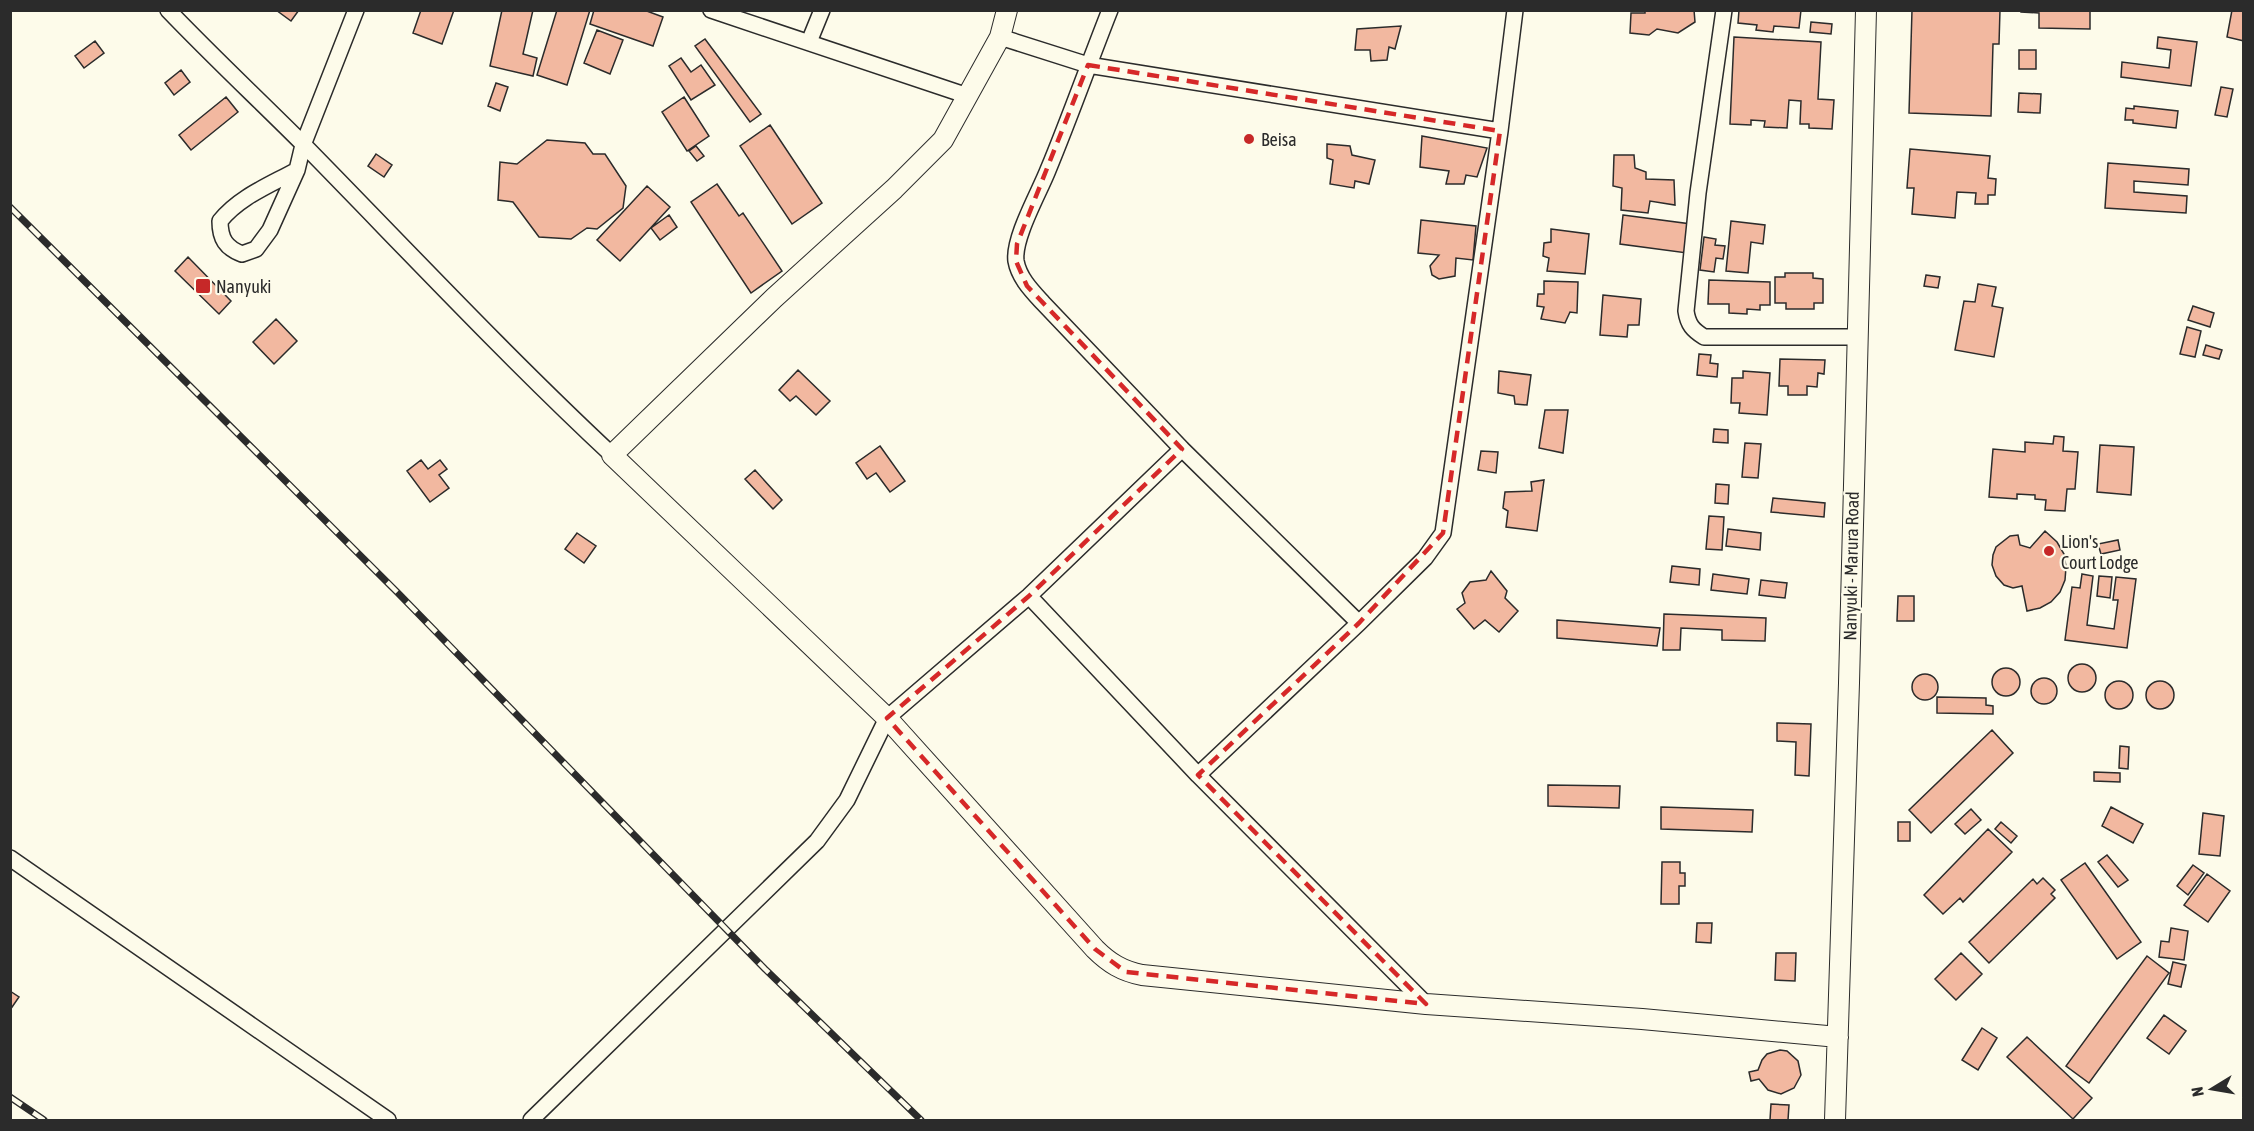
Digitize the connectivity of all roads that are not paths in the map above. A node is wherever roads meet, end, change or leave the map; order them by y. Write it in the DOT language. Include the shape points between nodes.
graph roads {
  1 [pos="168,10"];
  2 [pos="356,10"];
  3 [pos="711,10"];
  4 [pos="822,10"];
  5 [pos="1007,10"];
  6 [pos="1110,10"];
  7 [pos="1515,10"];
  8 [pos="1724,10"];
  9 [pos="1866,10"];
  10 [pos="1000,37"];
  11 [pos="809,42"];
  12 [pos="1088,64"];
  13 [pos="968,96"];
  14 [pos="1500,131"];
  15 [pos="303,145"];
  16 [pos="297,170"];
  17 [pos="1858,337"];
  18 [pos="1182,450"];
  19 [pos="612,455"];
  20 [pos="1029,596"];
  21 [pos="1359,623"];
  22 [pos="887,718"];
  23 [pos="1198,775"];
  24 [pos="10,858"];
  25 [pos="1425,1004"];
  26 [pos="1838,1037"];
  27 [pos="388,1120"];
  28 [pos="531,1120"];
  29 [pos="1835,1120"];
  1 -- 15 [label="street"];
  2 -- 15 [label="street"];
  3 -- 11 [label="street"];
  4 -- 11 [label="street"];
  5 -- 10 [label="street"];
  6 -- 12 [label="street"];
  7 -- 14 [label="street"];
  8 -- 17 [label="street" via="1698,193 1688,323 1704,337"];
  9 -- 17 [label="street, Nanyuki - Marura Road"];
  10 -- 12 [label="street"];
  10 -- 13 [label="street"];
  11 -- 13 [label="street"];
  12 -- 14 [label="street"];
  12 -- 18 [label="street" via="1017,244 1016,261 1027,286"];
  13 -- 19 [label="street" via="943,140"];
  14 -- 21 [label="street" via="1443,533 1425,558"];
  15 -- 16 [label="street"];
  15 -- 19 [label="street" via="488,336"];
  16 -- 16 [label="street" via="270,230 256,249 242,254 229,249 220,234 220,221 228,211"];
  17 -- 26 [label="street, Nanyuki - Marura Road"];
  18 -- 20 [label="street"];
  18 -- 21 [label="street"];
  19 -- 22 [label="street"];
  20 -- 22 [label="street"];
  20 -- 23 [label="street"];
  21 -- 23 [label="street"];
  22 -- 25 [label="street" via="1095,949 1126,972"];
  22 -- 28 [label="street" via="847,800 817,841"];
  23 -- 25 [label="street"];
  24 -- 27 [label="street"];
  25 -- 26 [label="street" via="1642,1018"];
  26 -- 29 [label="street, Nanyuki - Marura Road"];
}
